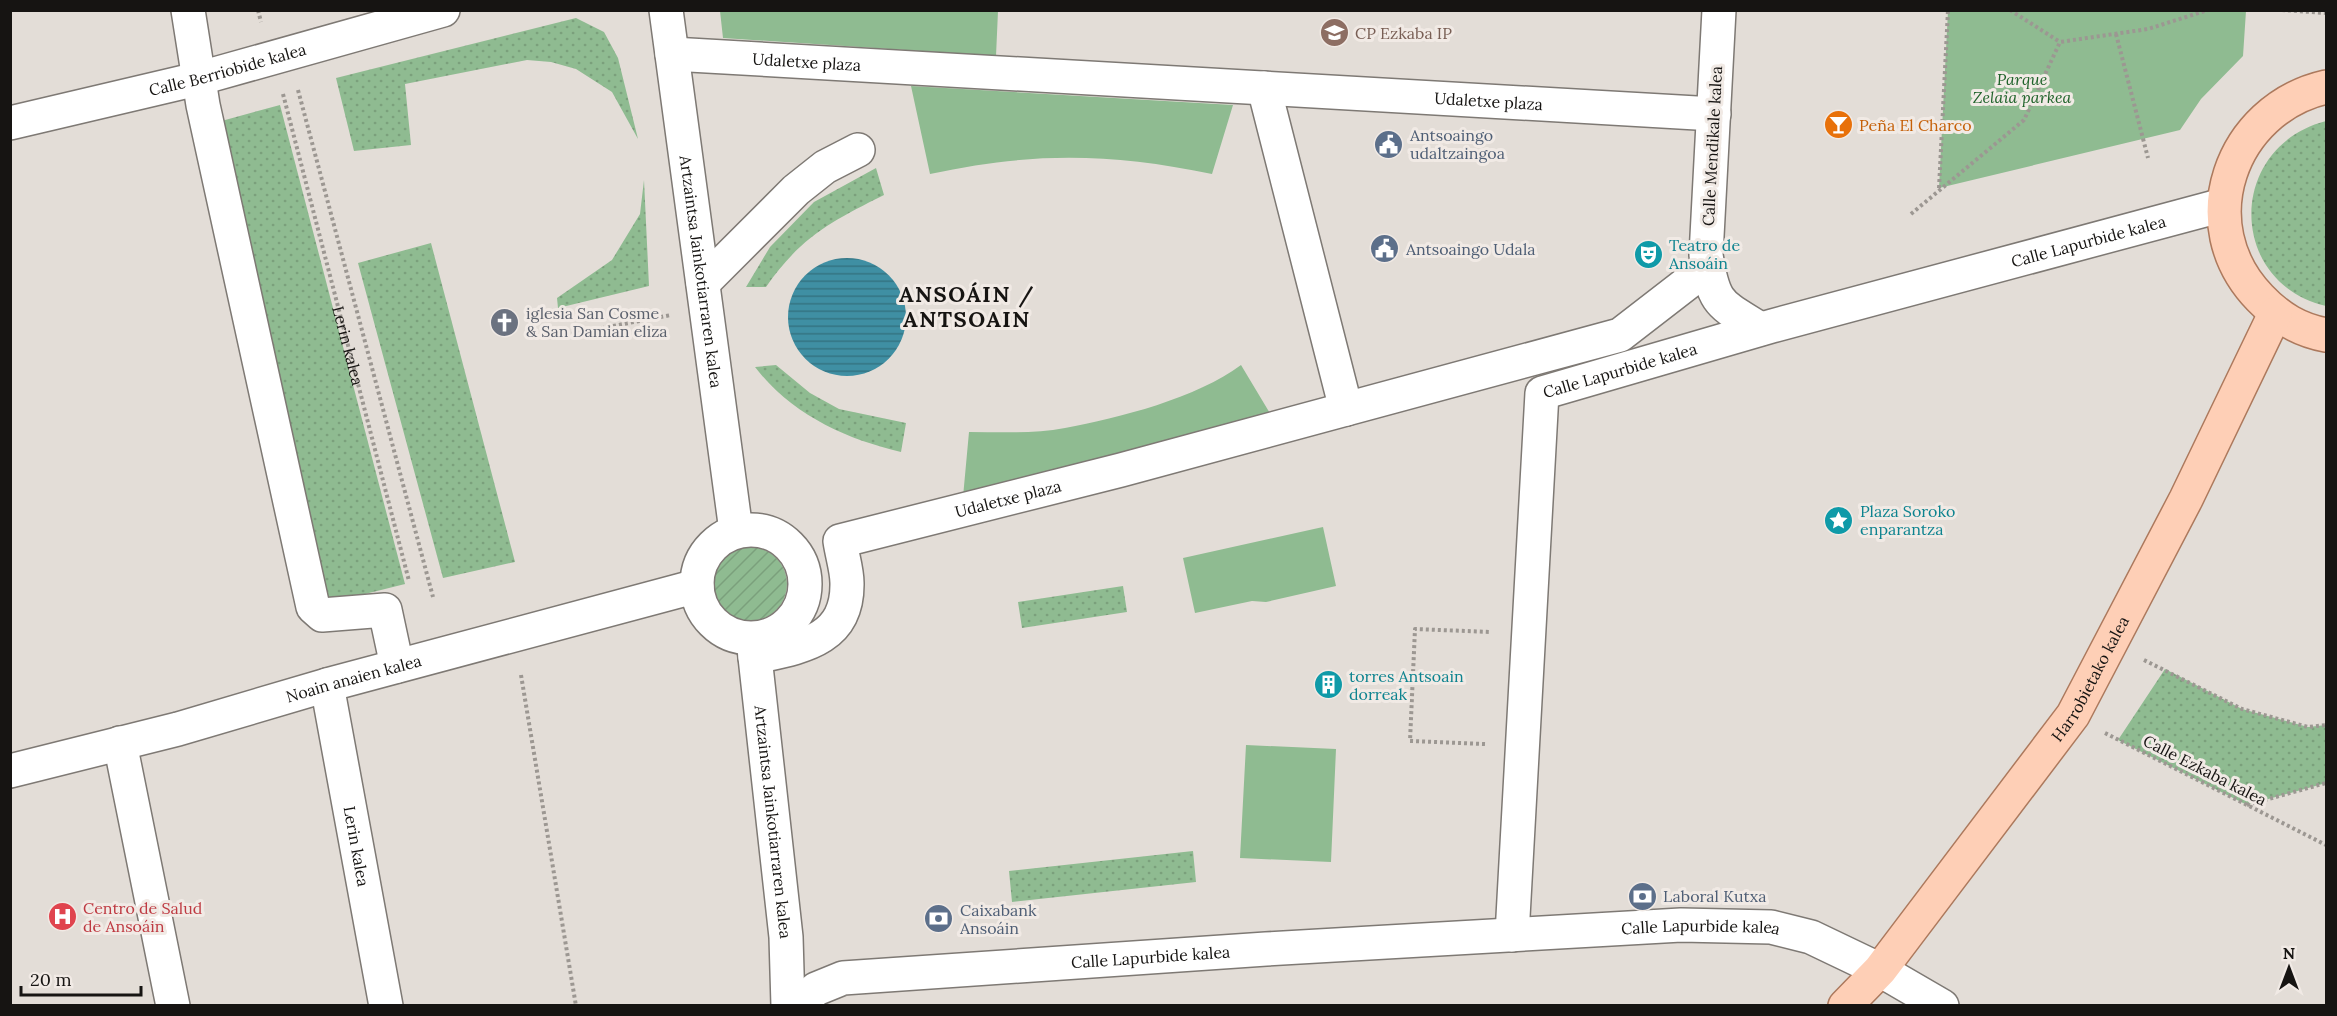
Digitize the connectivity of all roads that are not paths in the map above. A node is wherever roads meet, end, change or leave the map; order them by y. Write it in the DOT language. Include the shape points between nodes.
graph roads {
  1 [pos="188,10"];
  2 [pos="442,10"];
  3 [pos="666,10"];
  4 [pos="1719,10"];
  5 [pos="672,54"];
  6 [pos="197,79"];
  7 [pos="2326,87"];
  8 [pos="1264,88"];
  9 [pos="1714,114"];
  10 [pos="10,123"];
  11 [pos="858,150"];
  12 [pos="2223,205"];
  13 [pos="1708,267"];
  14 [pos="703,283"];
  15 [pos="2275,314"];
  16 [pos="1760,329"];
  17 [pos="2326,335"];
  18 [pos="1346,409"];
  19 [pos="736,531"];
  20 [pos="697,586"];
  21 [pos="754,648"];
  22 [pos="398,666"];
  23 [pos="327,685"];
  24 [pos="120,743"];
  25 [pos="10,771"];
  26 [pos="1512,935"];
  27 [pos="1880,970"];
  28 [pos="173,1005"];
  29 [pos="386,1005"];
  30 [pos="788,1005"];
  31 [pos="797,1005"];
  32 [pos="1845,1005"];
  33 [pos="1942,1005"];
  1 -- 6 [label="street"];
  2 -- 6 [label="street, Calle Berriobide kalea"];
  3 -- 5 [label="street, Artzaintsa Jainkotiarraren kalea"];
  4 -- 9 [label="street, Calle Mendikale kalea"];
  5 -- 8 [label="street, Udaletxe plaza"];
  5 -- 14 [label="street, Artzaintsa Jainkotiarraren kalea"];
  6 -- 10 [label="street, Calle Berriobide kalea"];
  6 -- 22 [label="street" via="313,607 322,615 385,610"];
  7 -- 12 [label="main road" via="2286,102 2253,129 2232,165"];
  8 -- 9 [label="street, Udaletxe plaza"];
  8 -- 18 [label="street"];
  9 -- 13 [label="street, Calle Mendikale kalea"];
  11 -- 14 [label="street" via="825,167 796,190"];
  12 -- 15 [label="main road" via="2228,247 2246,284"];
  12 -- 16 [label="street, Calle Lapurbide kalea"];
  13 -- 16 [label="street, Calle Mendikale kalea" via="1721,305"];
  13 -- 18 [label="street, Udaletxe plaza" via="1620,335"];
  14 -- 19 [label="street, Artzaintsa Jainkotiarraren kalea"];
  15 -- 17 [label="main road" via="2308,332"];
  15 -- 27 [label="main road, Harrobietako kalea" via="2186,498 2073,715"];
  16 -- 26 [label="street, Calle Lapurbide kalea" via="1542,393"];
  18 -- 21 [label="street, Udaletxe plaza" via="840,541 847,583 843,613 829,633 800,647"];
  19 -- 20 [label="street" via="715,543 701,563"];
  19 -- 21 [label="street" via="762,531 786,541 802,563 806,588 797,613"];
  20 -- 21 [label="street" via="705,613 726,632"];
  20 -- 22 [label="street, Noain anaien kalea"];
  21 -- 30 [label="street, Artzaintsa Jainkotiarraren kalea" via="786,937"];
  22 -- 23 [label="street, Noain anaien kalea"];
  23 -- 24 [label="street, Noain anaien kalea"];
  23 -- 29 [label="street, Lerin kalea"];
  24 -- 25 [label="street, Noain anaien kalea"];
  24 -- 28 [label="street"];
  26 -- 27 [label="street, Calle Lapurbide kalea" via="1681,925 1771,927 1811,937"];
  26 -- 31 [label="street, Calle Lapurbide kalea" via="843,978 816,989"];
  27 -- 32 [label="main road, Harrobietako kalea"];
  27 -- 33 [label="street, Calle Lapurbide kalea"];
}
